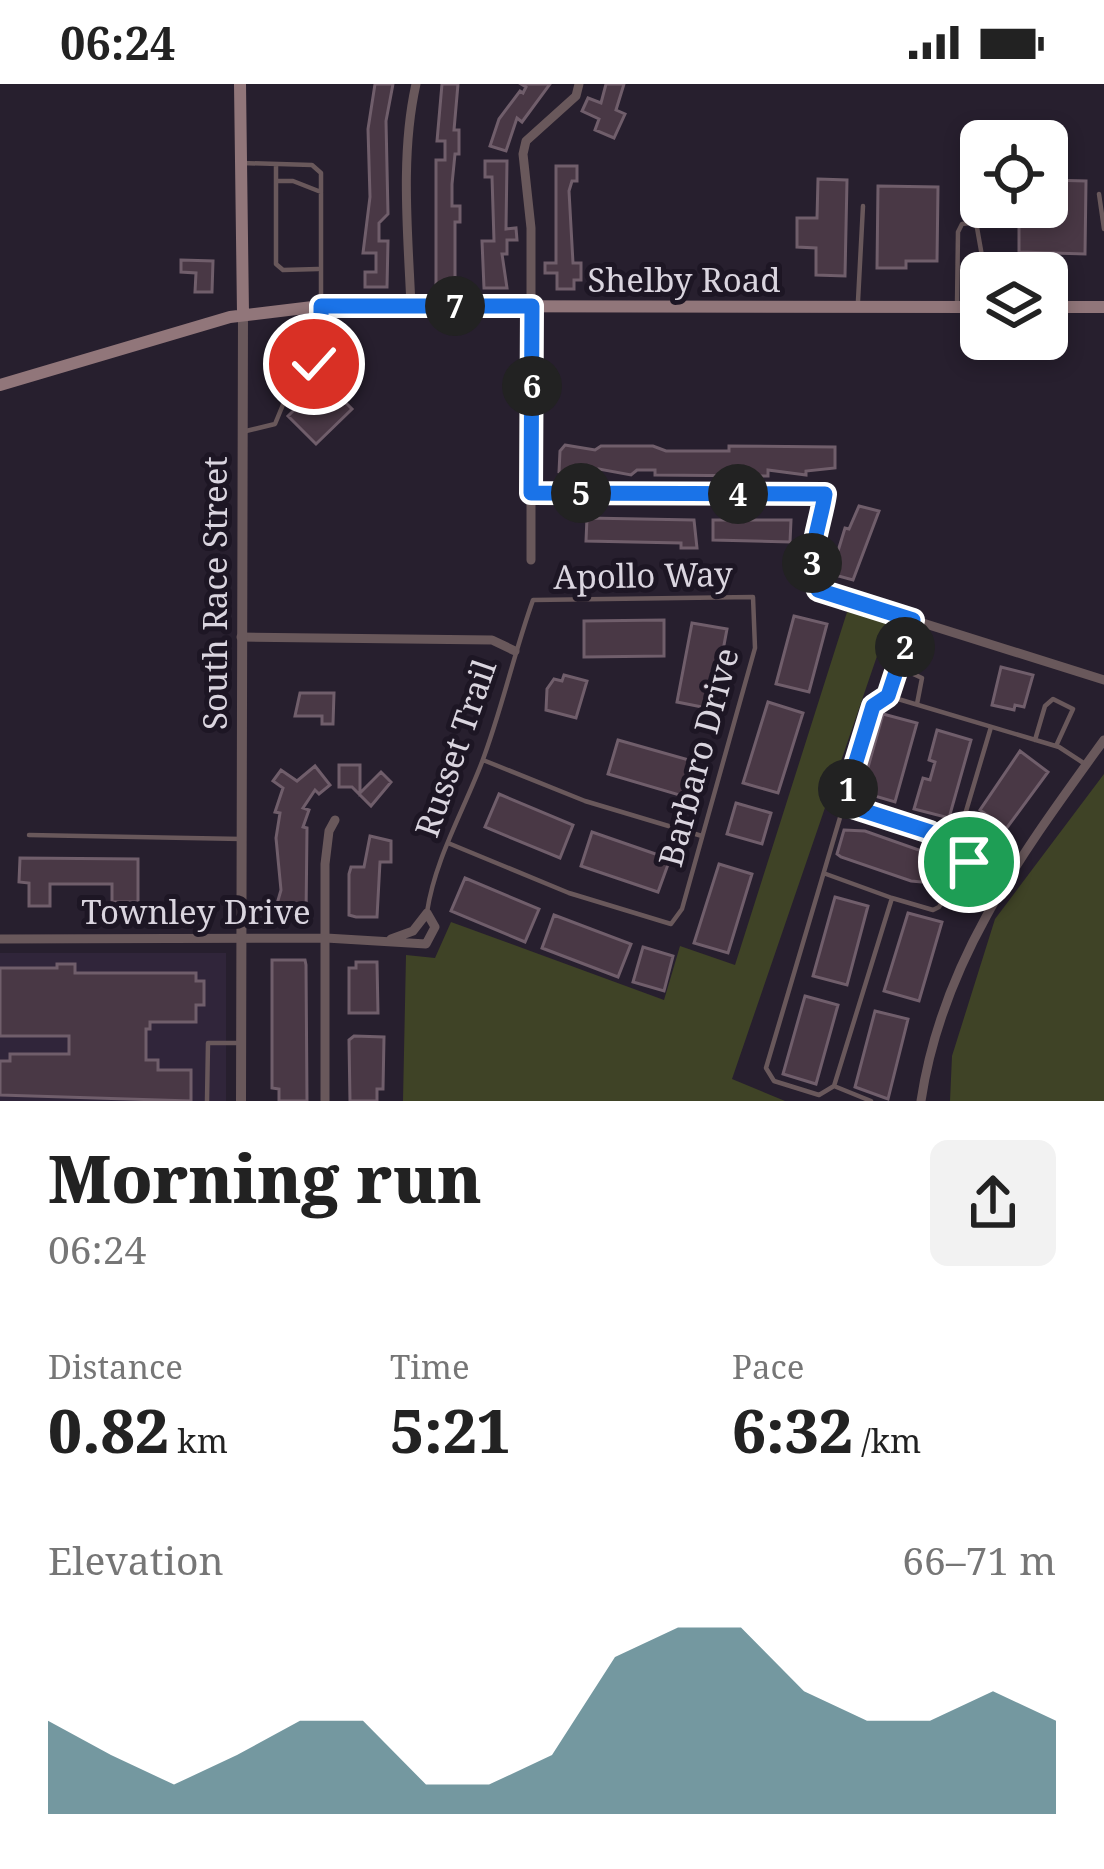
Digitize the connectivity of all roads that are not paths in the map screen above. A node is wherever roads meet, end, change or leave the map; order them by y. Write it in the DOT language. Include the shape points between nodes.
graph roads {
  1 [pos="240,84"];
  2 [pos="416,84"];
  3 [pos="579,84"];
  4 [pos="241,163"];
  5 [pos="276,164"];
  6 [pos="276,181"];
  7 [pos="321,192"];
  8 [pos="1099,194"];
  9 [pos="863,206"];
  10 [pos="1104,229"];
  11 [pos="982,252"];
  12 [pos="321,269"];
  13 [pos="321,306"];
  14 [pos="411,306"];
  15 [pos="532,306"];
  16 [pos="1104,306"];
  17 [pos="858,307"];
  18 [pos="957,307"];
  19 [pos="1068,307"];
  20 [pos="243,314"];
  21 [pos="0,385"];
  22 [pos="240,431"];
  23 [pos="531,493"];
  24 [pos="531,560"];
  25 [pos="754,597"];
  26 [pos="533,600"];
  27 [pos="913,620"];
  28 [pos="241,637"];
  29 [pos="515,650"];
  30 [pos="898,667"];
  31 [pos="1104,680"];
  32 [pos="888,696"];
  33 [pos="917,704"];
  34 [pos="991,727"];
  35 [pos="1035,740"];
  36 [pos="1104,740"];
  37 [pos="1056,746"];
  38 [pos="483,760"];
  39 [pos="1086,765"];
  40 [pos="843,804"];
  41 [pos="335,820"];
  42 [pos="29,835"];
  43 [pos="702,836"];
  44 [pos="242,839"];
  45 [pos="448,843"];
  46 [pos="969,862"];
  47 [pos="826,874"];
  48 [pos="892,898"];
  49 [pos="427,913"];
  50 [pos="241,938"];
  51 [pos="326,938"];
  52 [pos="0,939"];
  53 [pos="391,939"];
  54 [pos="241,1043"];
  55 [pos="834,1086"];
  56 [pos="207,1101"];
  57 [pos="241,1101"];
  58 [pos="325,1101"];
  59 [pos="871,1101"];
  60 [pos="921,1101"];
  1 -- 4 [label="main road, South Race Street"];
  2 -- 14 [label="street" via="407,217"];
  3 -- 15 [label="street" via="523,154"];
  4 -- 5 [label="lane"];
  4 -- 20 [label="main road, South Race Street"];
  5 -- 6 [label="lane"];
  5 -- 7 [label="lane" via="312,165 321,173"];
  6 -- 7 [label="lane"];
  6 -- 12 [label="lane" via="276,264"];
  7 -- 12 [label="lane"];
  8 -- 10 [label="lane"];
  9 -- 17 [label="lane"];
  11 -- 18 [label="lane" via="976,222 962,224"];
  12 -- 13 [label="lane"];
  13 -- 14 [label="main road, Shelby Road"];
  13 -- 20 [label="main road, Shelby Road"];
  13 -- 22 [label="lane" via="314,364 275,424"];
  14 -- 15 [label="main road, Shelby Road"];
  15 -- 17 [label="main road, Shelby Road"];
  15 -- 23 [label="street"];
  16 -- 19 [label="main road"];
  17 -- 18 [label="main road, Shelby Road"];
  20 -- 21 [label="main road, Shelby Road"];
  20 -- 22 [label="street, South Race Street"];
  22 -- 28 [label="street, South Race Street"];
  23 -- 24 [label="street"];
  23 -- 27 [label="street" via="825,494 813,584"];
  25 -- 26 [label="lane, Apollo Way"];
  25 -- 43 [label="lane, Barbaro Drive" via="755,648"];
  26 -- 29 [label="lane, Russet Trail"];
  27 -- 30 [label="lane"];
  27 -- 31 [label="street"];
  28 -- 29 [label="street" via="492,640"];
  28 -- 44 [label="street, South Race Street"];
  29 -- 38 [label="lane, Russet Trail"];
  30 -- 32 [label="lane"];
  30 -- 33 [label="lane" via="922,678"];
  32 -- 33 [label="lane"];
  32 -- 40 [label="lane" via="873,706"];
  33 -- 34 [label="lane"];
  34 -- 35 [label="lane"];
  34 -- 46 [label="lane" via="964,818 978,842"];
  35 -- 37 [label="lane"];
  35 -- 37 [label="lane" via="1053,698 1073,709"];
  36 -- 39 [label="street"];
  37 -- 39 [label="lane"];
  38 -- 43 [label="lane"];
  38 -- 45 [label="lane, Russet Trail"];
  39 -- 60 [label="street" via="1012,867 969,945 945,997"];
  40 -- 46 [label="lane" via="930,832"];
  40 -- 47 [label="lane"];
  41 -- 51 [label="street" via="325,864"];
  42 -- 44 [label="lane"];
  43 -- 45 [label="lane, Barbaro Drive" via="671,924"];
  44 -- 50 [label="street, South Race Street"];
  45 -- 49 [label="lane, Russet Trail"];
  46 -- 48 [label="lane" via="933,910"];
  47 -- 48 [label="lane"];
  47 -- 55 [label="lane" via="766,1069 774,1082 819,1095"];
  48 -- 55 [label="lane"];
  49 -- 53 [label="street" via="413,931"];
  49 -- 53 [label="street, Townley Drive" via="435,927 426,944"];
  50 -- 51 [label="street, Townley Drive"];
  50 -- 52 [label="street, Townley Drive"];
  50 -- 54 [label="street, South Race Street"];
  51 -- 53 [label="street, Townley Drive"];
  51 -- 58 [label="street"];
  54 -- 56 [label="lane" via="208,1043"];
  54 -- 57 [label="street, South Race Street"];
  55 -- 59 [label="lane"];
}
